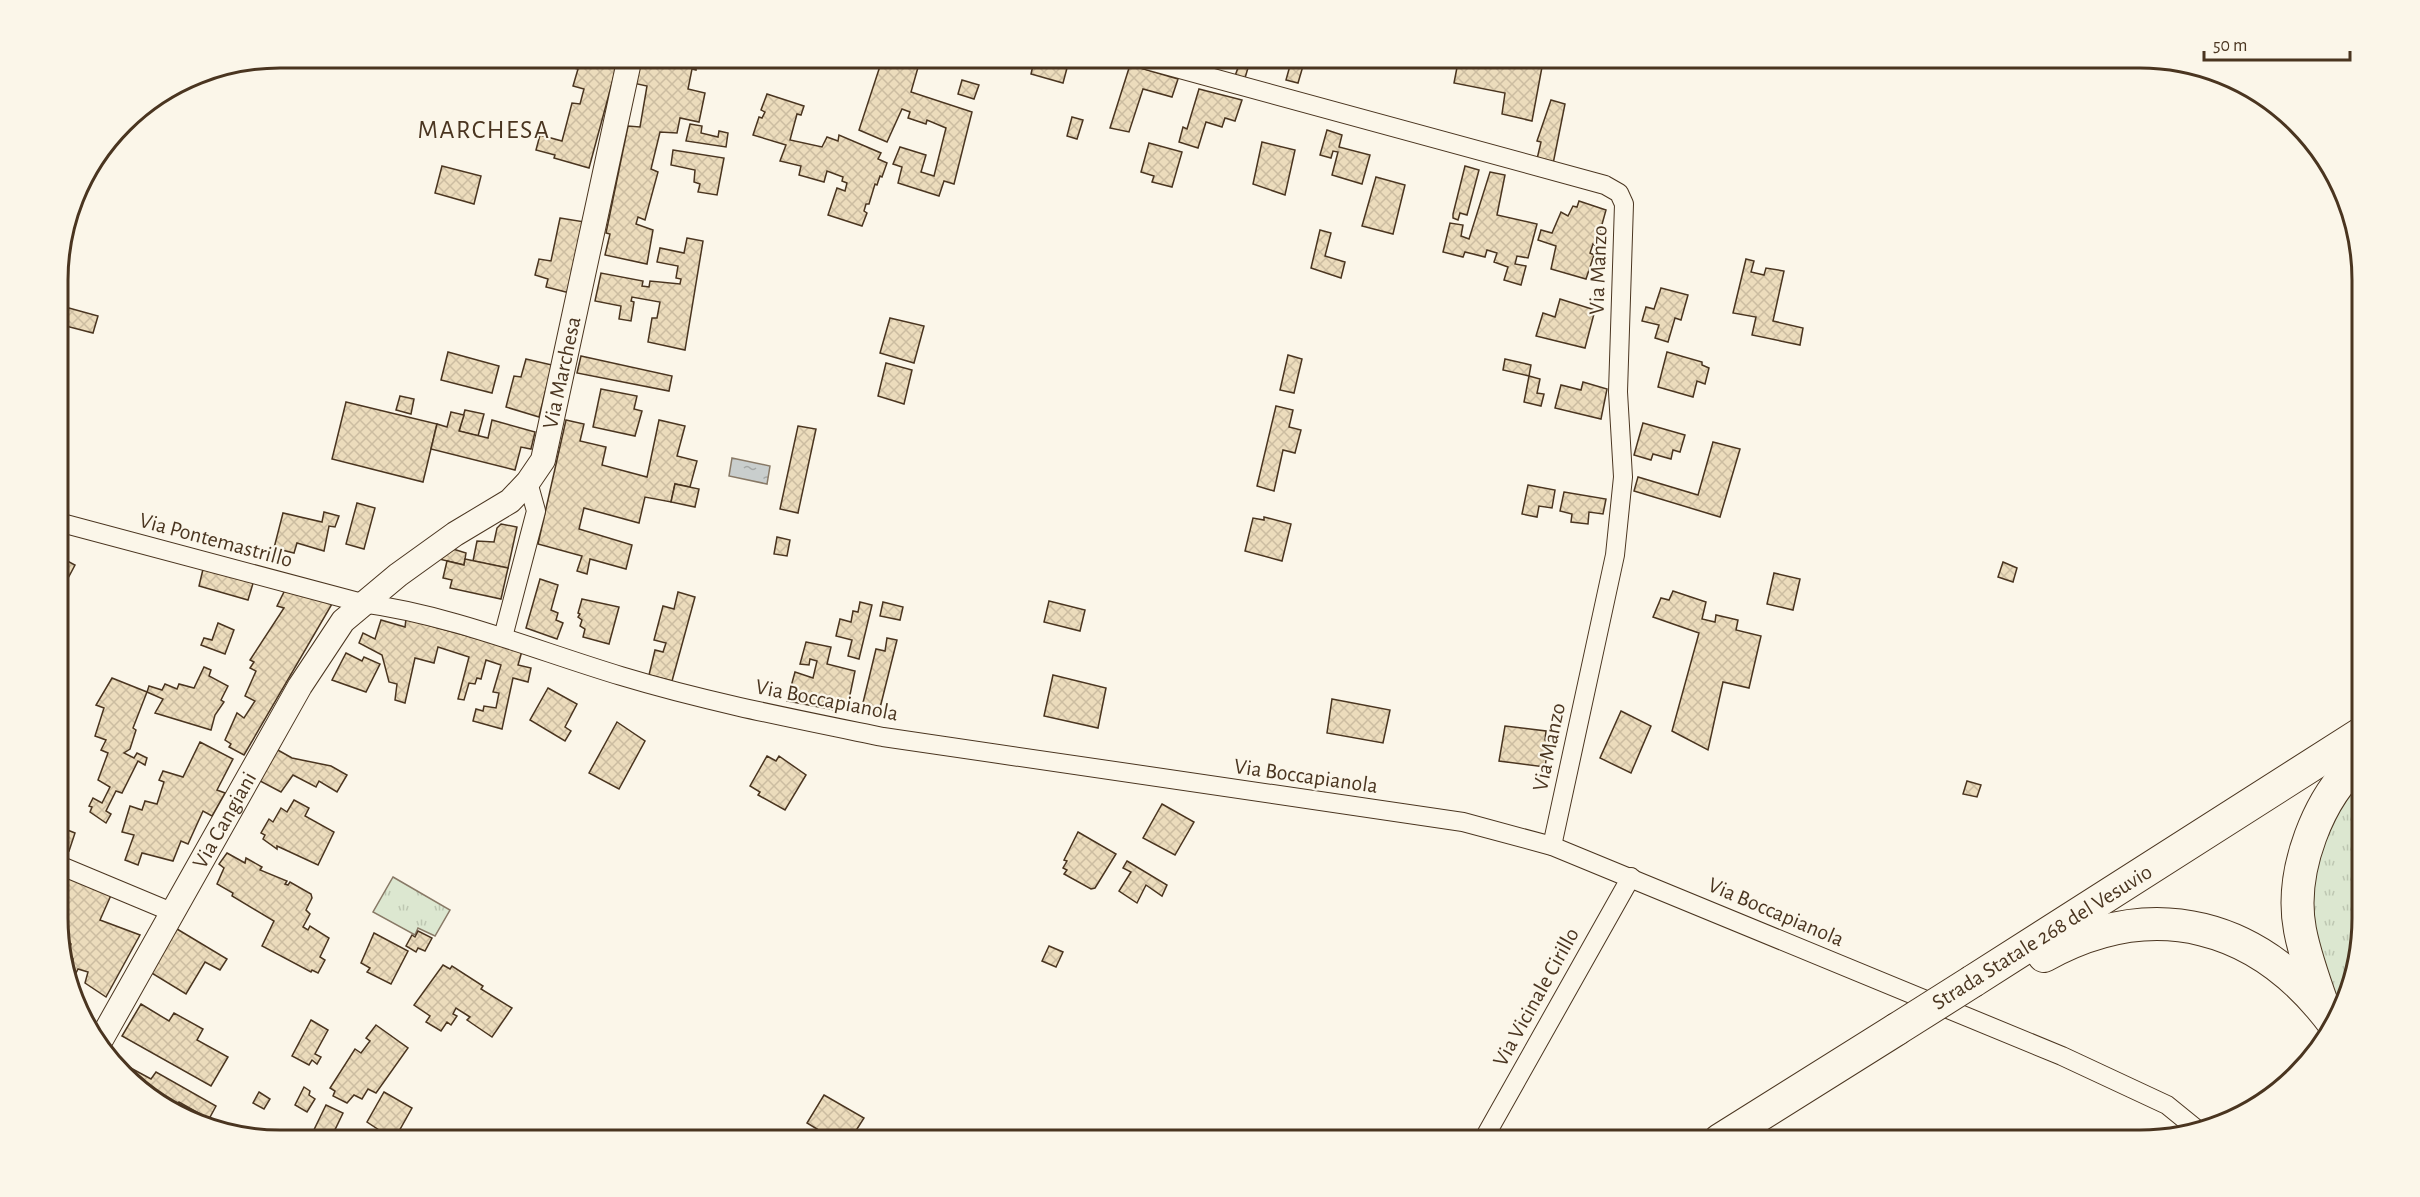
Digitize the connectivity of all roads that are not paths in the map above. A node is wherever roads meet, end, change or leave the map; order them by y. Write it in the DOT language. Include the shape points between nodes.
graph roads {
  1 [pos="628,68"];
  2 [pos="1176,68"];
  3 [pos="528,482"];
  4 [pos="68,525"];
  5 [pos="362,603"];
  6 [pos="503,637"];
  7 [pos="2352,739"];
  8 [pos="2352,767"];
  9 [pos="1552,846"];
  10 [pos="68,869"];
  11 [pos="1631,877"];
  12 [pos="174,913"];
  13 [pos="1973,981"];
  14 [pos="2329,1015"];
  15 [pos="2328,1016"];
  16 [pos="103,1036"];
  17 [pos="2189,1123"];
  18 [pos="1489,1130"];
  19 [pos="1736,1130"];
  1 -- 3 [label="street, Via Marchesa" via="549,437 543,460"];
  2 -- 9 [label="street, Via Manzo" via="1605,185 1619,193 1624,204 1618,392 1623,477 1620,517"];
  3 -- 5 [label="street, Via Marchesa" via="510,501 446,541"];
  3 -- 6 [label="street" via="536,511"];
  4 -- 5 [label="street, Via Pontemastrillo"];
  5 -- 6 [label="street, Via Boccapianola"];
  5 -- 12 [label="street, Via Cangiani" via="343,621 300,686"];
  6 -- 9 [label="street, Via Boccapianola" via="691,697 806,722 895,739 1463,822"];
  7 -- 13 [label="highway, Strada Statale 268 del Vesuvio"];
  8 -- 14 [label="highway" via="2325,803 2308,840 2298,888 2299,928"];
  9 -- 11 [label="street, Via Boccapianola"];
  10 -- 12 [label="street"];
  11 -- 17 [label="street, Via Boccapianola" via="2062,1056 2167,1105"];
  11 -- 18 [label="street, Via Vicinale Cirillo"];
  12 -- 16 [label="street, Via Cangiani"];
  13 -- 15 [label="highway" via="2028,966 2072,941 2111,928 2165,922 2216,932 2262,954"];
  13 -- 19 [label="highway, Strada Statale 268 del Vesuvio, bridge"];
}
